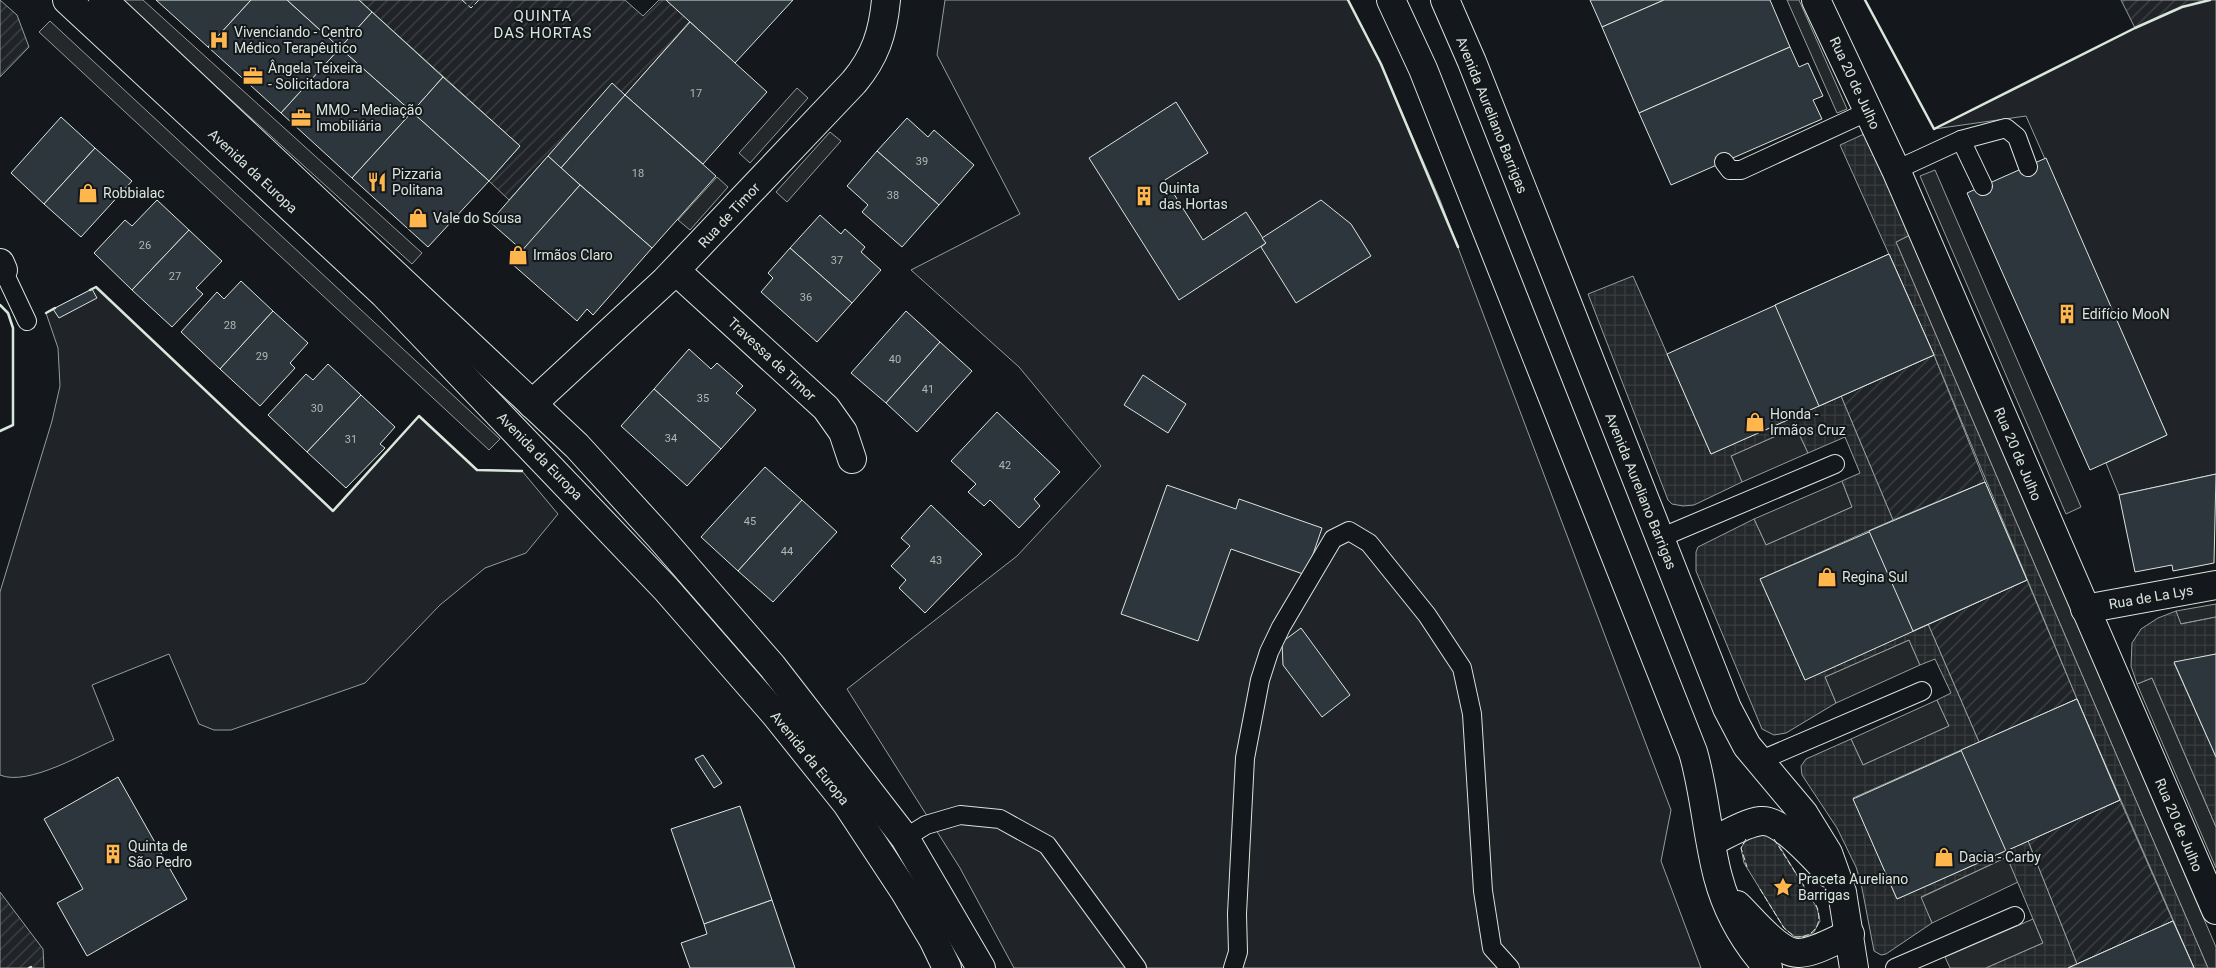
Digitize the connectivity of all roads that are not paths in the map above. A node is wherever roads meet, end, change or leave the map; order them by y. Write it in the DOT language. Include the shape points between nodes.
graph roads {
  1 [pos="67,0"];
  2 [pos="103,0"];
  3 [pos="886,0"];
  4 [pos="1391,0"];
  5 [pos="1445,0"];
  6 [pos="1816,0"];
  7 [pos="1869,111"];
  8 [pos="1961,140"];
  9 [pos="1724,162"];
  10 [pos="2028,167"];
  11 [pos="1896,170"];
  12 [pos="1982,186"];
  13 [pos="1,268"];
  14 [pos="676,271"];
  15 [pos="27,321"];
  16 [pos="532,404"];
  17 [pos="852,459"];
  18 [pos="1835,464"];
  19 [pos="1660,538"];
  20 [pos="2216,585"];
  21 [pos="2085,609"];
  22 [pos="1922,691"];
  23 [pos="1759,761"];
  24 [pos="905,838"];
  25 [pos="1711,842"];
  26 [pos="1840,883"];
  27 [pos="1722,890"];
  28 [pos="2216,910"];
  29 [pos="2015,916"];
  30 [pos="1850,934"];
  31 [pos="948,968"];
  32 [pos="981,968"];
  33 [pos="1137,968"];
  34 [pos="1233,968"];
  35 [pos="1510,968"];
  36 [pos="1768,968"];
  37 [pos="1854,968"];
  38 [pos="1895,968"];
  1 -- 31 [label="main road, Avenida da Europa" via="384,294 666,589 775,714 847,804 914,908"];
  2 -- 16 [label="main road, Avenida da Europa"];
  3 -- 14 [label="main road, Rua de Timor" via="881,36 865,68"];
  4 -- 25 [label="main road" via="1423,69 1693,752"];
  5 -- 19 [label="main road, Avenida Aureliano Barrigas"];
  6 -- 7 [label="main road, Rua 20 de Julho"];
  7 -- 9 [label="lane" via="1741,170 1730,170"];
  7 -- 11 [label="main road, Rua 20 de Julho"];
  8 -- 10 [label="lane" via="2006,128 2016,138"];
  8 -- 11 [label="lane"];
  8 -- 12 [label="lane"];
  11 -- 21 [label="main road, Rua 20 de Julho"];
  13 -- 15 [label="lane"];
  14 -- 16 [label="main road, Rua de Timor"];
  14 -- 17 [label="main road, Travessa de Timor" via="826,408 843,432"];
  16 -- 24 [label="main road, Avenida da Europa" via="577,446 713,595"];
  18 -- 19 [label="lane"];
  19 -- 23 [label="main road, Avenida Aureliano Barrigas" via="1727,708 1740,735"];
  20 -- 21 [label="main road, Rua de La Lys"];
  21 -- 28 [label="main road, Rua 20 de Julho"];
  22 -- 23 [label="lane"];
  23 -- 26 [label="main road, Avenida Aureliano Barrigas" via="1812,826"];
  24 -- 32 [label="main road, Avenida da Europa"];
  24 -- 33 [label="lane" via="926,825 960,815 1000,819 1047,845"];
  25 -- 26 [label="main road" via="1754,822 1772,822 1786,831"];
  25 -- 27 [label="main road"];
  26 -- 30 [label="main road, Avenida Aureliano Barrigas"];
  27 -- 30 [label="main road" via="1787,951 1805,952"];
  27 -- 36 [label="main road" via="1741,932"];
  29 -- 38 [label="lane"];
  30 -- 37 [label="main road, Avenida Aureliano Barrigas"];
  34 -- 35 [label="lane" via="1238,952 1245,758 1260,680 1269,652 1290,611 1333,539 1349,531 1369,543 1427,615 1462,668 1472,714 1483,891 1492,948"];
}
